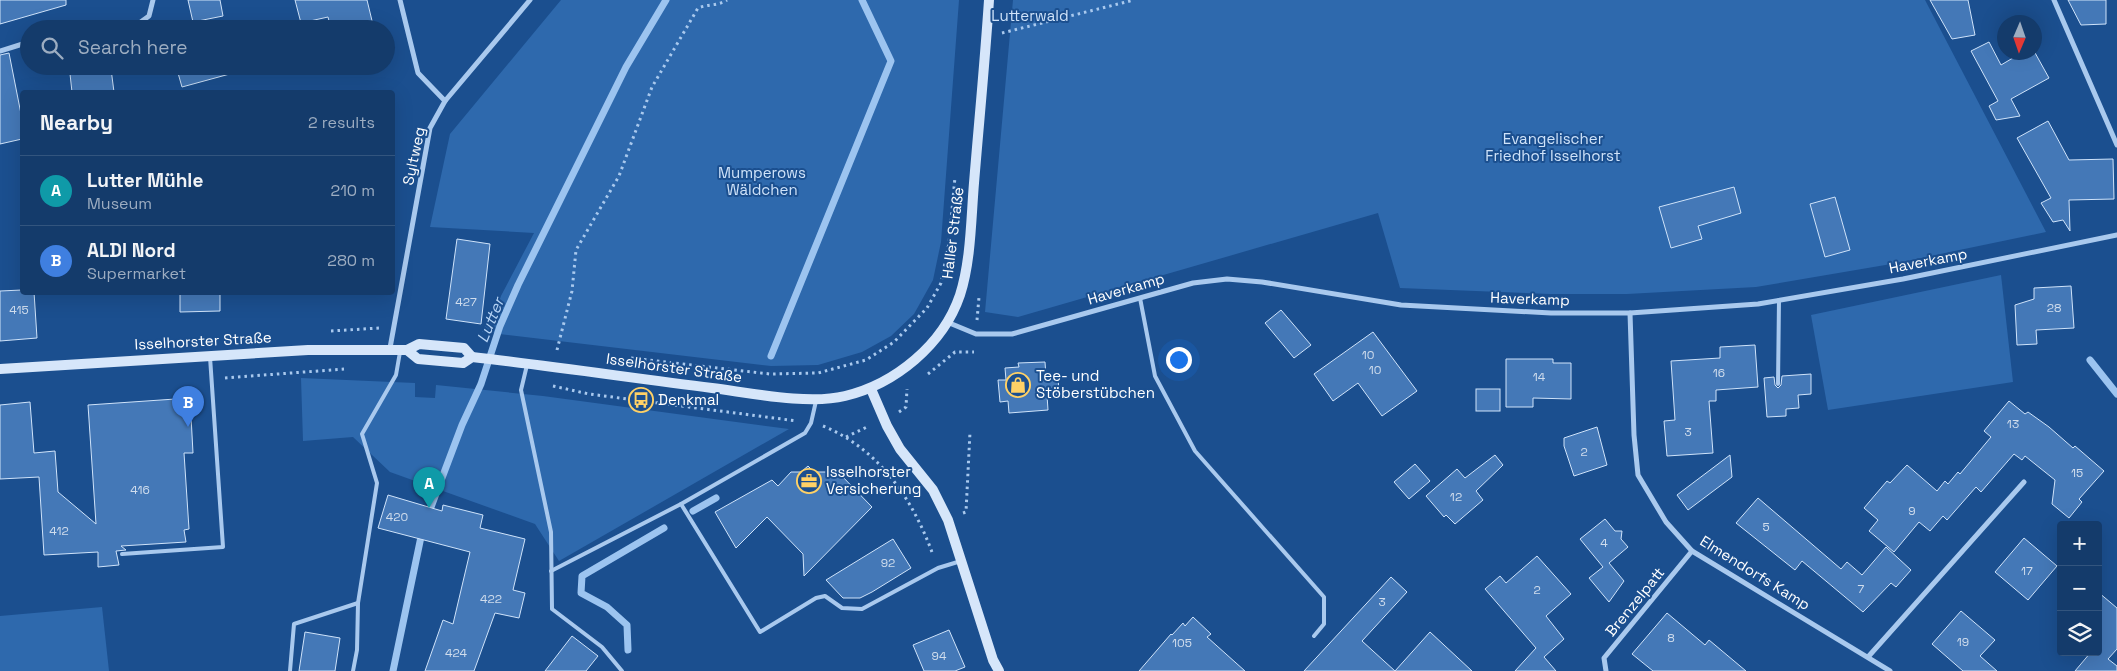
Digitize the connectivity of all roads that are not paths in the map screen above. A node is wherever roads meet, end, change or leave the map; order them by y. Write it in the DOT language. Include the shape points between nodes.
graph roads {
  1 [pos="153,0"];
  2 [pos="400,0"];
  3 [pos="530,0"];
  4 [pos="989,0"];
  5 [pos="2054,0"];
  6 [pos="143,20"];
  7 [pos="20,45"];
  8 [pos="0,51"];
  9 [pos="445,101"];
  10 [pos="2117,145"];
  11 [pos="2117,235"];
  12 [pos="1140,298"];
  13 [pos="1779,300"];
  14 [pos="1630,314"];
  15 [pos="946,322"];
  16 [pos="399,349"];
  17 [pos="210,355"];
  18 [pos="472,357"];
  19 [pos="527,363"];
  20 [pos="0,369"];
  21 [pos="1778,384"];
  22 [pos="871,389"];
  23 [pos="816,399"];
  24 [pos="2024,482"];
  25 [pos="681,504"];
  26 [pos="1692,551"];
  27 [pos="122,554"];
  28 [pos="962,561"];
  29 [pos="551,570"];
  30 [pos="358,603"];
  31 [pos="1314,636"];
  32 [pos="1868,657"];
  33 [pos="290,671"];
  34 [pos="353,671"];
  35 [pos="622,671"];
  36 [pos="999,671"];
  37 [pos="1606,671"];
  38 [pos="1890,671"];
  1 -- 6 [label="street" via="148,16"];
  2 -- 9 [label="street" via="418,73"];
  3 -- 9 [label="street, Syltweg"];
  4 -- 15 [label="street, Haller Straße" via="969,247 960,295"];
  5 -- 10 [label="street"];
  7 -- 8 [label="street"];
  9 -- 16 [label="street, Syltweg" via="430,128"];
  11 -- 13 [label="street, Haverkamp" via="1903,279"];
  12 -- 14 [label="street, Haverkamp" via="1193,283 1227,279 1401,305 1551,314"];
  12 -- 15 [label="street, Haverkamp" via="1012,334 976,334"];
  12 -- 31 [label="lane" via="1156,376 1196,451 1324,597 1324,624"];
  13 -- 14 [label="street, Haverkamp"];
  13 -- 21 [label="lane"];
  14 -- 26 [label="street, Elmendorfs Kamp" via="1638,475 1666,522"];
  15 -- 22 [label="street, Haller Straße" via="929,345 897,375"];
  16 -- 17 [label="street, Isselhorster Straße"];
  16 -- 18 [label="street, Isselhorster Straße" via="418,359 463,363"];
  16 -- 18 [label="street, Isselhorster Straße" via="419,344 445,345 464,348"];
  16 -- 30 [label="lane" via="396,375 362,434 377,483"];
  17 -- 20 [label="street, Isselhorster Straße"];
  17 -- 27 [label="lane" via="223,547"];
  18 -- 19 [label="street, Isselhorster Straße"];
  19 -- 23 [label="street, Isselhorster Straße"];
  19 -- 29 [label="lane" via="521,390 551,532"];
  22 -- 23 [label="street, Isselhorster Straße" via="843,397"];
  22 -- 28 [label="street" via="896,441 933,490 948,520"];
  23 -- 25 [label="lane" via="811,423 805,433"];
  24 -- 32 [label="street"];
  25 -- 28 [label="lane" via="760,632 816,598 825,596 842,608 862,609 938,568"];
  25 -- 29 [label="lane"];
  26 -- 32 [label="street, Elmendorfs Kamp"];
  26 -- 37 [label="street, Brenzelpatt" via="1604,658"];
  28 -- 36 [label="street"];
  29 -- 35 [label="lane" via="552,609 602,647"];
  30 -- 33 [label="lane" via="294,624"];
  30 -- 34 [label="lane"];
  32 -- 38 [label="street, Elmendorfs Kamp"];
}
